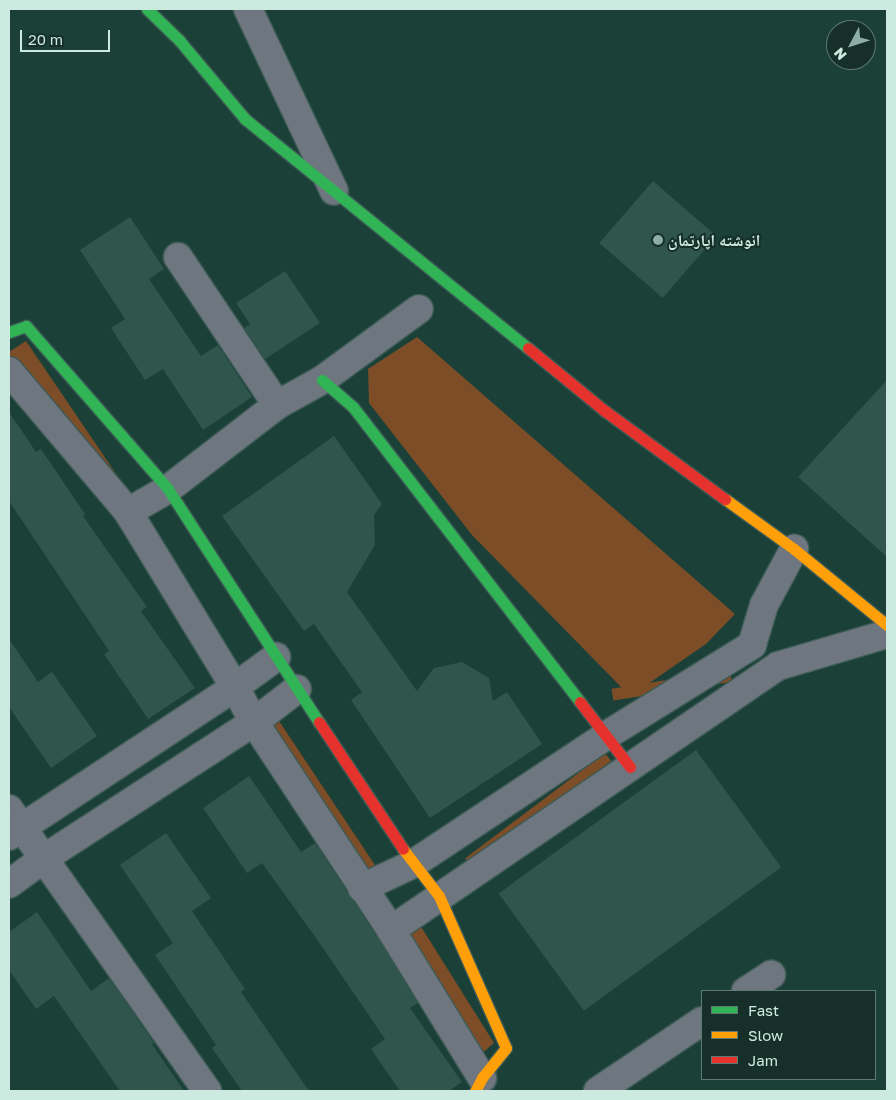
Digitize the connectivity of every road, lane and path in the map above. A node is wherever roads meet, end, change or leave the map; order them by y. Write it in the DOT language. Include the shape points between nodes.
graph roads {
  1 [pos="147,9"];
  2 [pos="248,9"];
  3 [pos="334,191"];
  4 [pos="178,257"];
  5 [pos="419,309"];
  6 [pos="9,332"];
  7 [pos="9,371"];
  8 [pos="322,380"];
  9 [pos="277,405"];
  10 [pos="168,489"];
  11 [pos="128,512"];
  12 [pos="794,549"];
  13 [pos="887,625"];
  14 [pos="887,634"];
  15 [pos="276,657"];
  16 [pos="236,687"];
  17 [pos="296,689"];
  18 [pos="254,722"];
  19 [pos="607,735"];
  20 [pos="630,767"];
  21 [pos="13,824"];
  22 [pos="43,859"];
  23 [pos="413,864"];
  24 [pos="9,884"];
  25 [pos="362,888"];
  26 [pos="438,896"];
  27 [pos="391,930"];
  28 [pos="771,975"];
  29 [pos="748,990"];
  30 [pos="701,1022"];
  31 [pos="479,1084"];
  32 [pos="207,1091"];
  33 [pos="598,1091"];
  1 -- 3 [label="street" via="179,40 245,119"];
  2 -- 3 [label="street"];
  3 -- 12 [label="street" via="605,411"];
  4 -- 9 [label="street"];
  5 -- 8 [label="street"];
  6 -- 10 [label="street" via="26,326"];
  7 -- 11 [label="street"];
  8 -- 9 [label="street"];
  8 -- 19 [label="street" via="353,407"];
  9 -- 10 [label="street"];
  10 -- 11 [label="street"];
  10 -- 15 [label="street"];
  11 -- 16 [label="street"];
  12 -- 13 [label="street"];
  12 -- 19 [label="street" via="764,606 752,645"];
  14 -- 20 [label="street" via="778,666"];
  15 -- 16 [label="street"];
  15 -- 17 [label="street"];
  16 -- 18 [label="street"];
  16 -- 21 [label="street"];
  17 -- 18 [label="street"];
  17 -- 23 [label="street"];
  18 -- 22 [label="street"];
  18 -- 25 [label="street"];
  19 -- 20 [label="street"];
  19 -- 23 [label="street"];
  20 -- 26 [label="street"];
  21 -- 22 [label="street"];
  22 -- 24 [label="street"];
  22 -- 32 [label="street"];
  23 -- 25 [label="street"];
  23 -- 26 [label="street"];
  25 -- 27 [label="street"];
  26 -- 27 [label="street"];
  26 -- 31 [label="street" via="506,1048"];
  27 -- 31 [label="street"];
  28 -- 29 [label="street"];
  30 -- 33 [label="street"];
}
